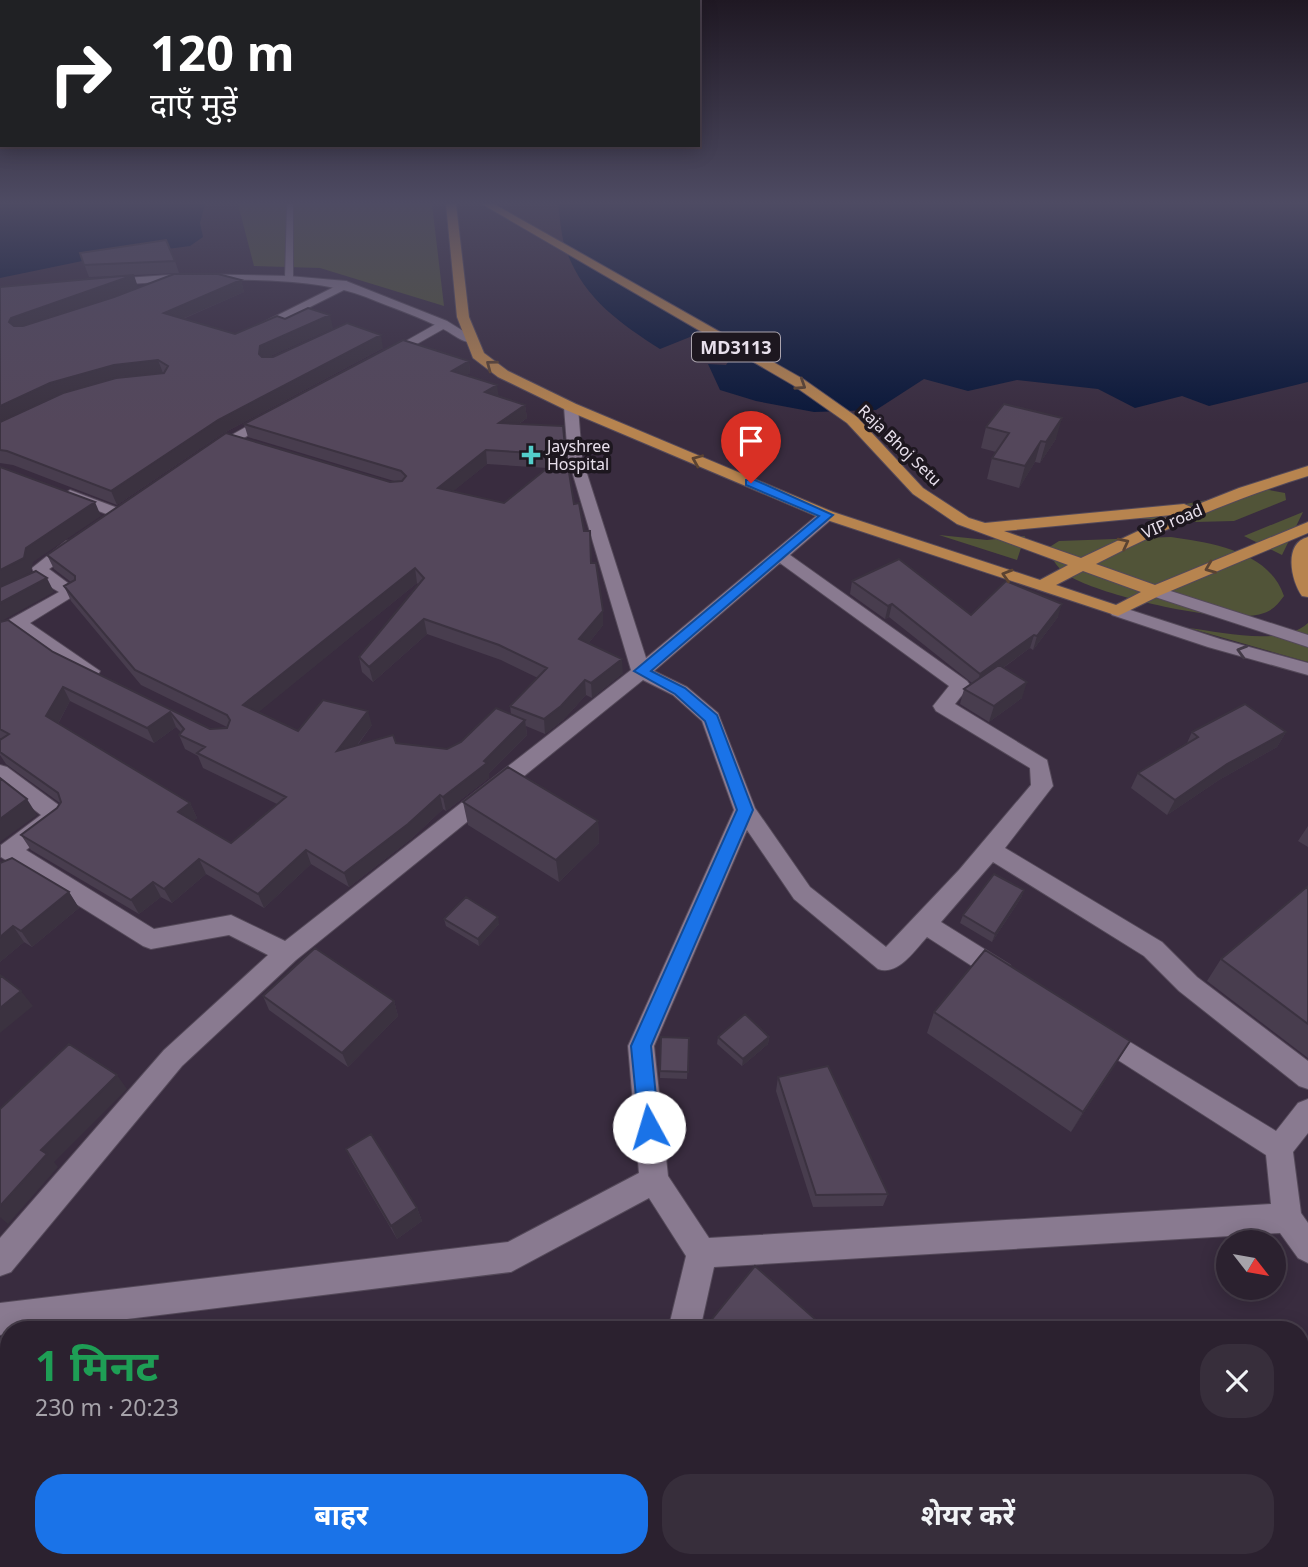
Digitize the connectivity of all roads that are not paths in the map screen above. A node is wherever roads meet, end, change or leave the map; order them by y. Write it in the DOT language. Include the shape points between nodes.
graph roads {
  1 [pos="182,277"];
  2 [pos="184,277"];
  3 [pos="191,277"];
  4 [pos="459,277"];
  5 [pos="615,277"];
  6 [pos="289,279"];
  7 [pos="93,283"];
  8 [pos="346,285"];
  9 [pos="137,295"];
  10 [pos="268,323"];
  11 [pos="443,324"];
  12 [pos="470,339"];
  13 [pos="367,365"];
  14 [pos="571,407"];
  15 [pos="286,408"];
  16 [pos="228,439"];
  17 [pos="255,447"];
  18 [pos="195,462"];
  19 [pos="1308,471"];
  20 [pos="56,489"];
  21 [pos="1205,506"];
  22 [pos="117,513"];
  23 [pos="827,515"];
  24 [pos="1308,527"];
  25 [pos="984,528"];
  26 [pos="84,537"];
  27 [pos="1308,542"];
  28 [pos="780,555"];
  29 [pos="1081,564"];
  30 [pos="1041,586"];
  31 [pos="1156,591"];
  32 [pos="1308,592"];
  33 [pos="1118,611"];
  34 [pos="8,628"];
  35 [pos="1308,641"];
  36 [pos="1308,669"];
  37 [pos="641,671"];
  38 [pos="105,678"];
  39 [pos="0,772"];
  40 [pos="745,810"];
  41 [pos="991,850"];
  42 [pos="23,860"];
  43 [pos="0,873"];
  44 [pos="926,925"];
  45 [pos="287,953"];
  46 [pos="1020,984"];
  47 [pos="1079,1021"];
  48 [pos="1308,1077"];
  49 [pos="1308,1112"];
  50 [pos="1279,1148"];
  51 [pos="654,1180"];
  52 [pos="1287,1218"];
  53 [pos="1308,1248"];
  54 [pos="702,1253"];
  55 [pos="0,1261"];
  56 [pos="0,1319"];
  57 [pos="686,1321"];
  1 -- 7 [label="street"];
  2 -- 9 [label="street"];
  3 -- 6 [label="street"];
  4 -- 12 [label="main road"];
  5 -- 25 [label="main road, Raja Bhoj Setu / MD3113, one-way" via="799,382 852,421 918,491 963,521"];
  6 -- 8 [label="street"];
  8 -- 10 [label="street"];
  8 -- 11 [label="street"];
  11 -- 12 [label="street"];
  11 -- 13 [label="street" via="395,345"];
  14 -- 12 [label="main road, one-way" via="503,374 478,355"];
  23 -- 14 [label="main road, one-way"];
  14 -- 37 [label="street" via="575,458"];
  15 -- 16 [label="street"];
  16 -- 17 [label="street"];
  16 -- 18 [label="street"];
  19 -- 21 [label="main road, VIP road"];
  20 -- 22 [label="street"];
  21 -- 25 [label="main road"];
  29 -- 21 [label="main road, VIP road, one-way"];
  23 -- 28 [label="street"];
  30 -- 23 [label="main road, one-way"];
  24 -- 31 [label="main road, one-way"];
  25 -- 29 [label="main road, Raja Bhoj Setu"];
  26 -- 34 [label="street" via="40,568 37,578 71,592"];
  27 -- 32 [label="main road" via="1298,561"];
  28 -- 37 [label="street"];
  28 -- 41 [label="street" via="960,685 943,706 1040,765 1042,786"];
  29 -- 30 [label="main road, VIP road"];
  29 -- 31 [label="main road, Raja Bhoj Setu"];
  30 -- 33 [label="main road"];
  31 -- 33 [label="main road"];
  31 -- 35 [label="street"];
  36 -- 33 [label="street, one-way"];
  34 -- 38 [label="street"];
  37 -- 40 [label="street" via="680,691 711,718"];
  37 -- 45 [label="street"];
  39 -- 42 [label="street" via="57,815 9,851"];
  40 -- 44 [label="street" via="802,893 887,962"];
  40 -- 51 [label="street" via="641,1046"];
  41 -- 44 [label="street"];
  41 -- 48 [label="street" via="1153,949 1188,984"];
  42 -- 43 [label="street"];
  42 -- 45 [label="street" via="151,939 231,925"];
  44 -- 46 [label="street"];
  45 -- 55 [label="street" via="173,1058"];
  47 -- 50 [label="street"];
  49 -- 50 [label="street"];
  50 -- 52 [label="street"];
  51 -- 54 [label="street"];
  51 -- 56 [label="street" via="511,1256"];
  52 -- 53 [label="street"];
  52 -- 54 [label="street"];
  54 -- 57 [label="street"];
}
